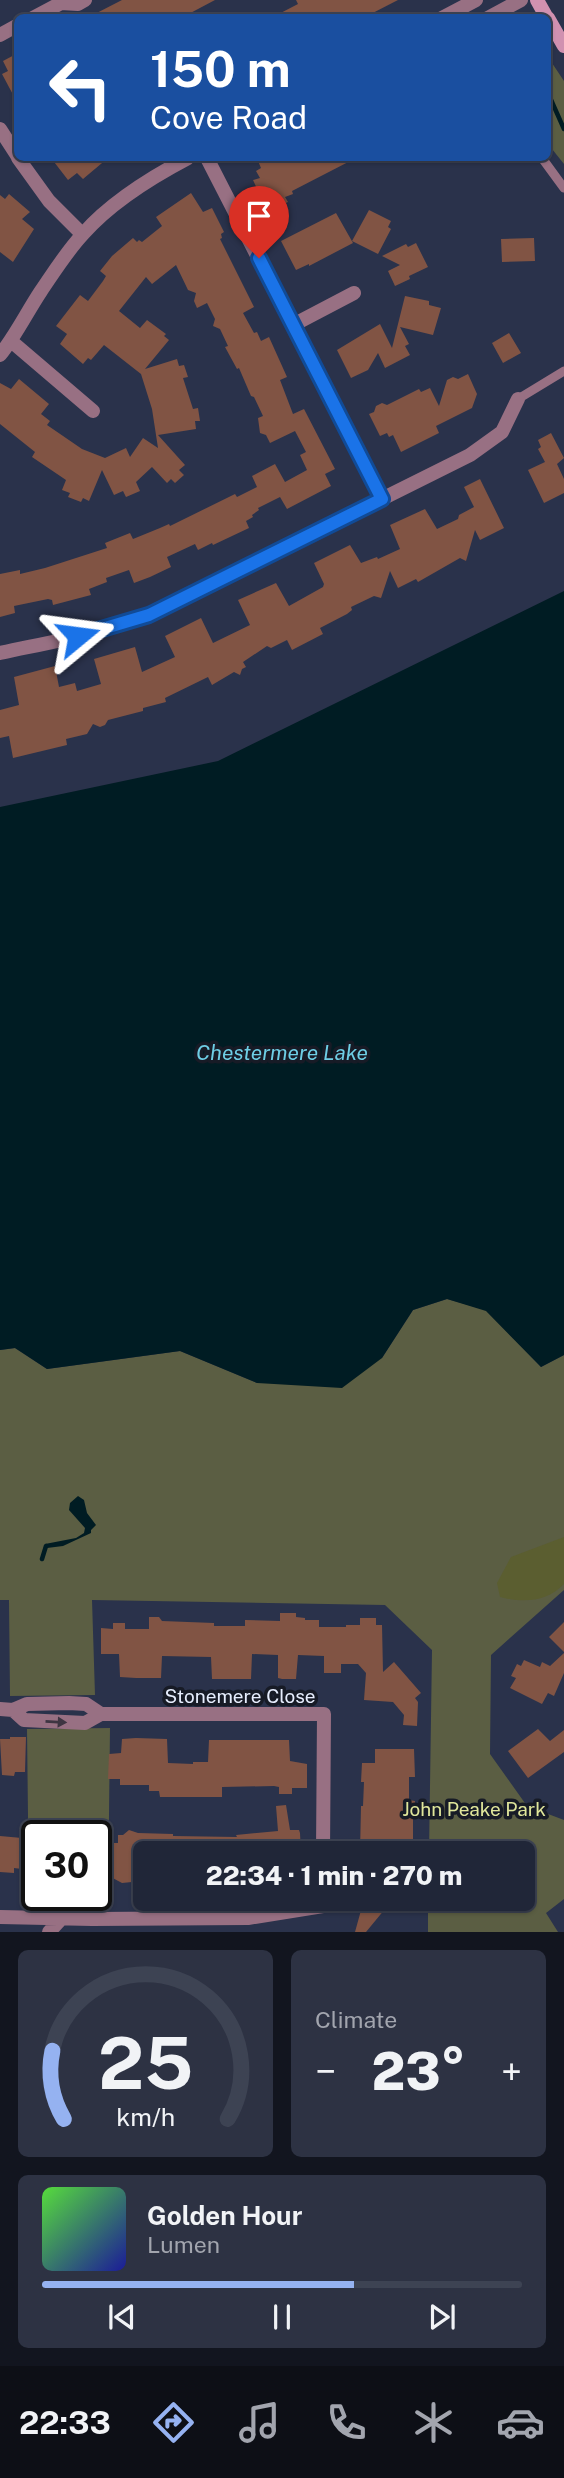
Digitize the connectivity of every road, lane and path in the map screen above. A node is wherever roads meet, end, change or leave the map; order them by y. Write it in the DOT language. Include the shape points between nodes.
graph roads {
  1 [pos="85,0"];
  2 [pos="475,0"];
  3 [pos="522,0"];
  4 [pos="61,1"];
  5 [pos="40,14"];
  6 [pos="449,14"];
  7 [pos="496,14"];
  8 [pos="551,25"];
  9 [pos="564,46"];
  10 [pos="0,129"];
  11 [pos="14,151"];
  12 [pos="21,161"];
  13 [pos="181,161"];
  14 [pos="209,161"];
  15 [pos="544,161"];
  16 [pos="564,188"];
  17 [pos="82,234"];
  18 [pos="354,293"];
  19 [pos="293,326"];
  20 [pos="12,341"];
  21 [pos="0,355"];
  22 [pos="564,372"];
  23 [pos="518,399"];
  24 [pos="93,411"];
  25 [pos="382,499"];
  26 [pos="0,653"];
  27 [pos="6,1710"];
  28 [pos="323,1841"];
  29 [pos="292,1911"];
  30 [pos="0,1917"];
  31 [pos="62,1918"];
  32 [pos="49,1932"];
  33 [pos="73,1932"];
  1 -- 4 [label="street" via="78,4"];
  2 -- 6 [label="street"];
  3 -- 7 [label="street"];
  4 -- 5 [label="street"];
  8 -- 9 [label="main road"];
  10 -- 11 [label="street"];
  12 -- 17 [label="street" via="49,201"];
  13 -- 17 [label="street" via="132,192"];
  14 -- 19 [label="street"];
  15 -- 16 [label="lane"];
  17 -- 20 [label="street"];
  18 -- 19 [label="street"];
  19 -- 25 [label="street"];
  20 -- 21 [label="street"];
  20 -- 24 [label="street"];
  22 -- 23 [label="lane"];
  23 -- 25 [label="street" via="502,432 470,455"];
  25 -- 26 [label="street" via="149,615"];
  27 -- 28 [label="street, Stonemere Close" via="27,1704 69,1703 86,1704 101,1714 324,1714"];
  29 -- 31 [label="street" via="248,1918"];
  30 -- 31 [label="street"];
  31 -- 32 [label="street"];
  31 -- 33 [label="street"];
}
